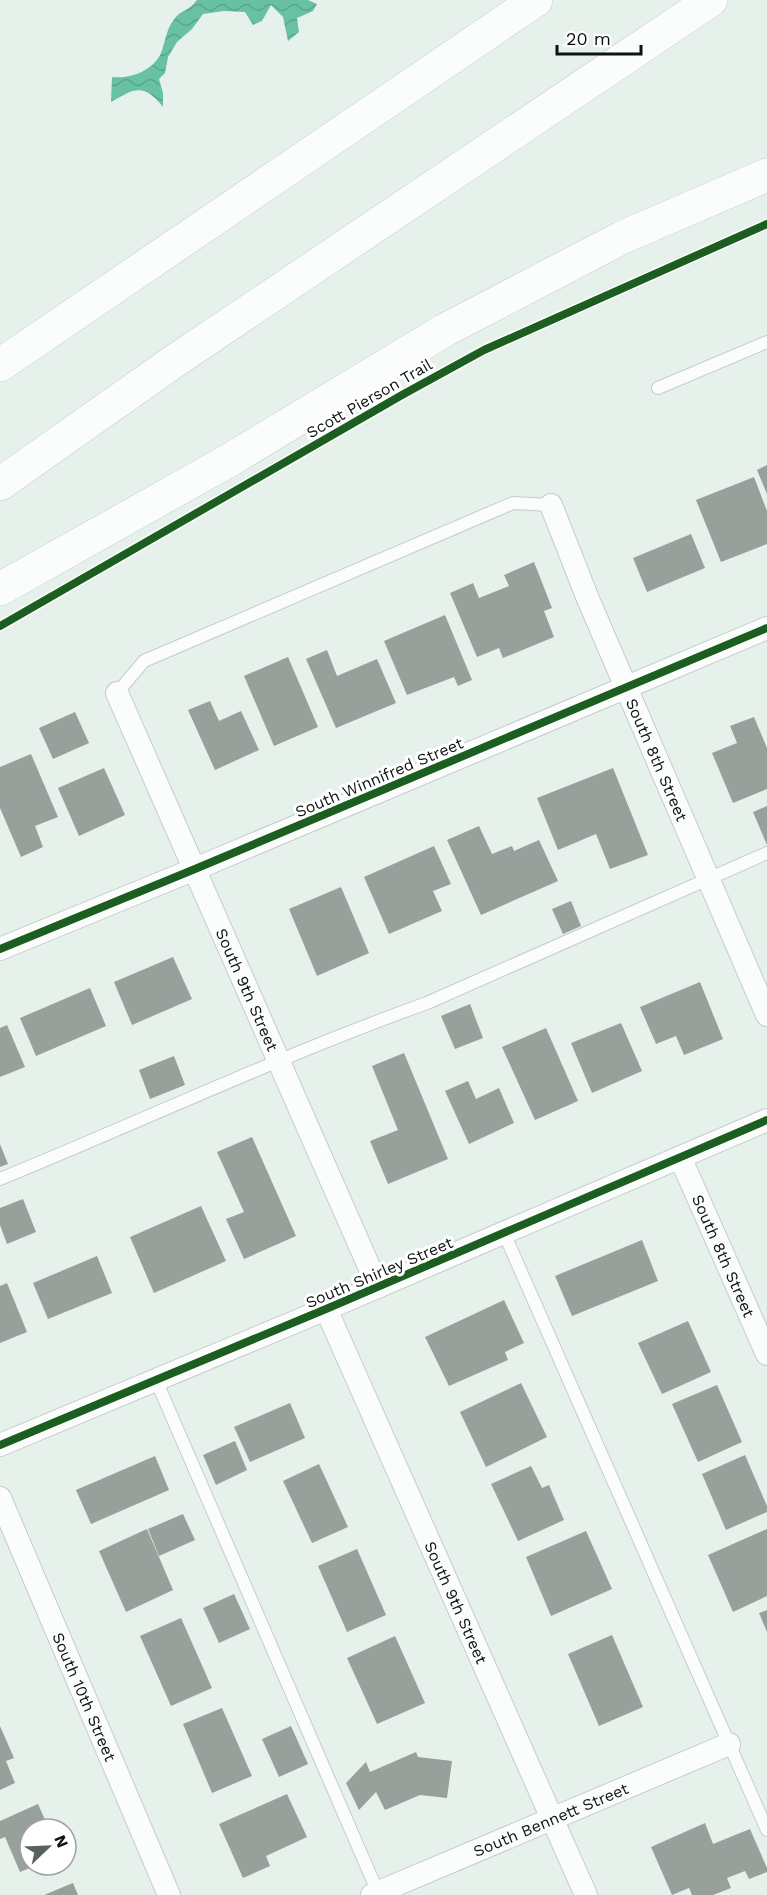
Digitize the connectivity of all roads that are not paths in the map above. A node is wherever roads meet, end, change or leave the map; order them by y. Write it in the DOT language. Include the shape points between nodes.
graph roads {
  1 [pos="536,0"];
  2 [pos="711,0"];
  3 [pos="767,175"];
  4 [pos="767,342"];
  5 [pos="0,365"];
  6 [pos="658,388"];
  7 [pos="0,484"];
  8 [pos="550,505"];
  9 [pos="0,589"];
  10 [pos="767,628"];
  11 [pos="627,688"];
  12 [pos="117,693"];
  13 [pos="767,853"];
  14 [pos="195,869"];
  15 [pos="709,879"];
  16 [pos="0,949"];
  17 [pos="767,1015"];
  18 [pos="279,1060"];
  19 [pos="767,1120"];
  20 [pos="680,1157"];
  21 [pos="0,1179"];
  22 [pos="504,1233"];
  23 [pos="378,1287"];
  24 [pos="326,1309"];
  25 [pos="767,1354"];
  26 [pos="156,1380"];
  27 [pos="0,1445"];
  28 [pos="0,1498"];
  29 [pos="729,1744"];
  30 [pos="551,1818"];
  31 [pos="767,1830"];
  32 [pos="376,1894"];
  33 [pos="169,1895"];
  34 [pos="586,1895"];
  1 -- 5 [label="highway"];
  2 -- 7 [label="highway"];
  3 -- 9 [label="highway" via="623,237 445,330 228,461"];
  4 -- 6 [label="lane"];
  8 -- 11 [label="street, South 8th Street"];
  8 -- 12 [label="lane" via="513,503 144,661"];
  10 -- 11 [label="street, South Winnifred Street"];
  11 -- 14 [label="street, South Winnifred Street"];
  11 -- 15 [label="street, South 8th Street"];
  12 -- 14 [label="street, South 9th Street"];
  13 -- 15 [label="lane"];
  14 -- 16 [label="street, South Winnifred Street"];
  14 -- 18 [label="street, South 9th Street"];
  15 -- 17 [label="street, South 8th Street"];
  15 -- 18 [label="lane" via="427,1003"];
  18 -- 21 [label="lane"];
  18 -- 23 [label="street, South 9th Street"];
  19 -- 20 [label="street, South Shirley Street"];
  20 -- 22 [label="street, South Shirley Street"];
  20 -- 25 [label="street, South 8th Street"];
  22 -- 23 [label="street, South Shirley Street"];
  22 -- 29 [label="lane"];
  23 -- 24 [label="street, South Shirley Street"];
  24 -- 26 [label="street, South Shirley Street"];
  24 -- 30 [label="street, South 9th Street"];
  26 -- 27 [label="street, South Shirley Street"];
  26 -- 32 [label="lane"];
  28 -- 33 [label="street, South 10th Street"];
  29 -- 30 [label="street, South Bennett Street"];
  29 -- 31 [label="lane"];
  30 -- 32 [label="street, South Bennett Street"];
  30 -- 34 [label="street, South 9th Street"];
}
